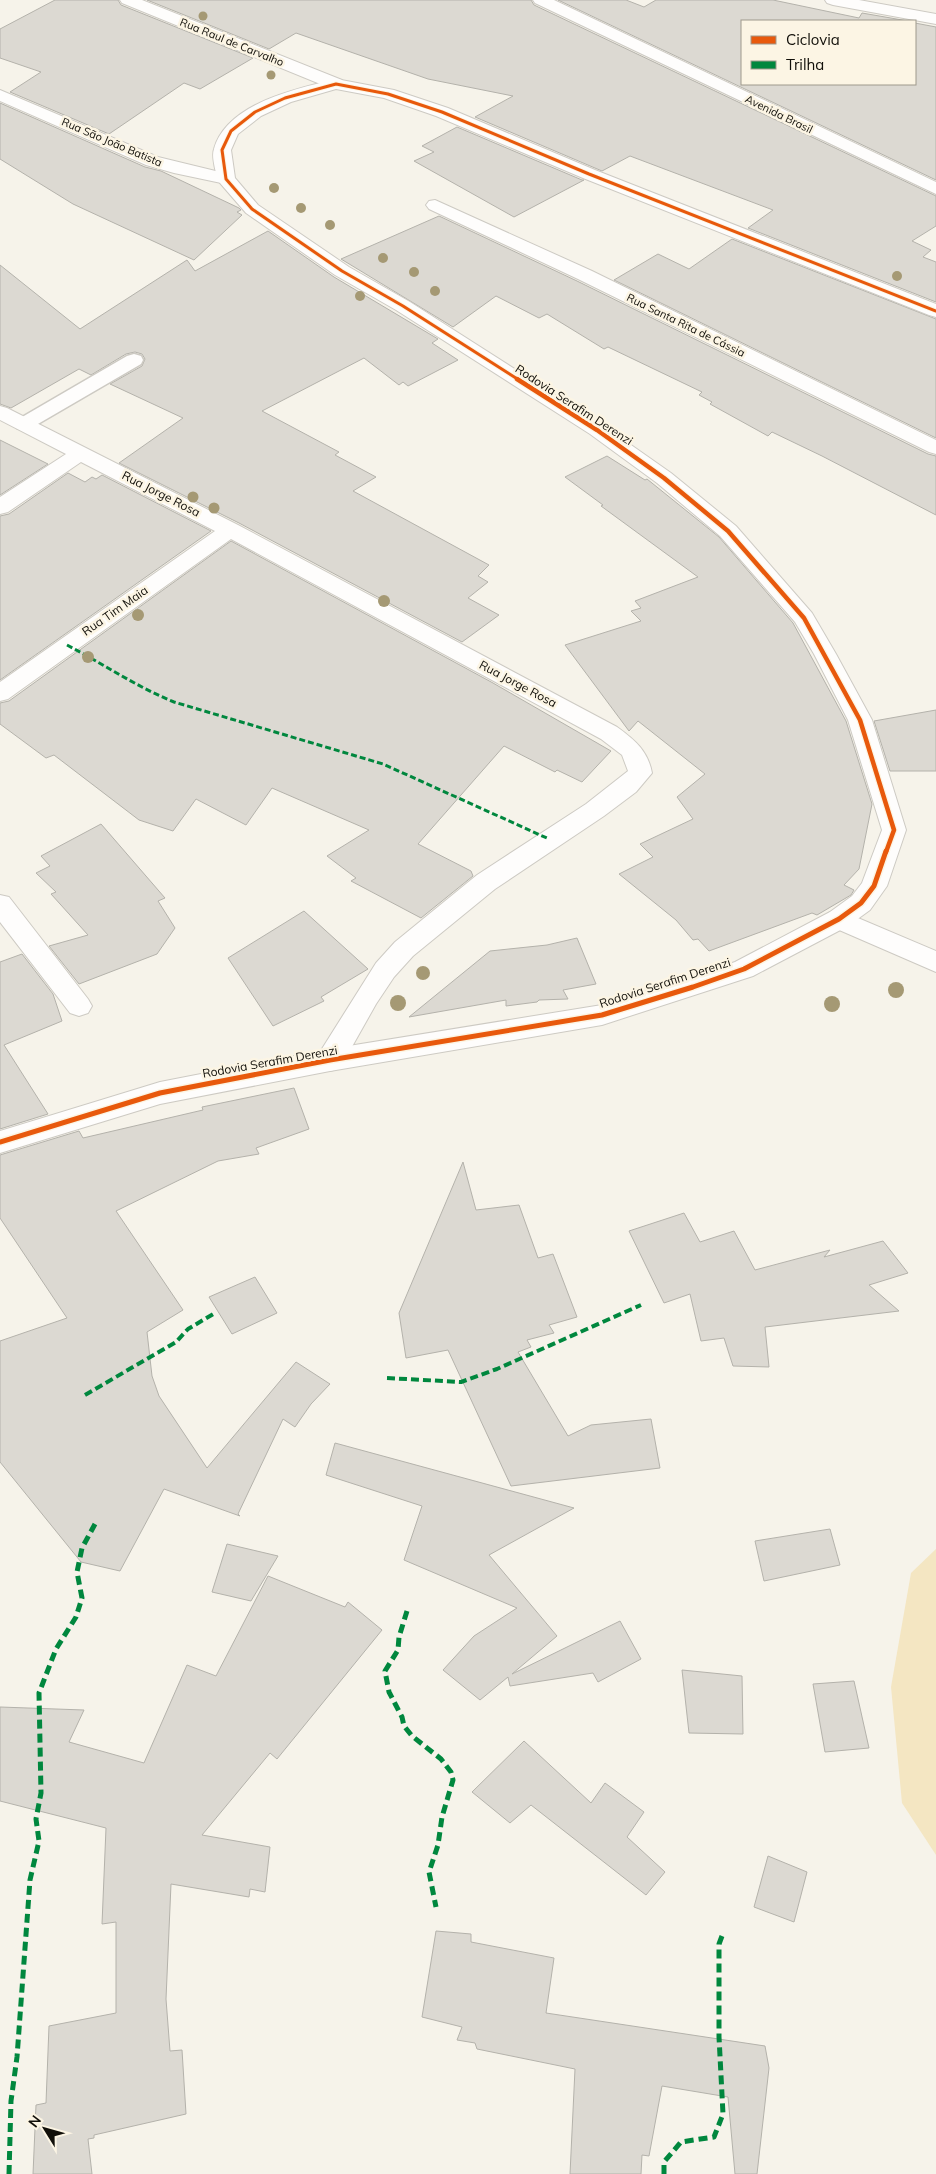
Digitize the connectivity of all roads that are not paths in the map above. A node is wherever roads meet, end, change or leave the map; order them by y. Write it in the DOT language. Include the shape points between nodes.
graph roads {
  1 [pos="128,0"];
  2 [pos="541,0"];
  3 [pos="833,0"];
  4 [pos="936,19"];
  5 [pos="336,84"];
  6 [pos="0,95"];
  7 [pos="226,179"];
  8 [pos="936,189"];
  9 [pos="435,205"];
  10 [pos="936,311"];
  11 [pos="134,360"];
  12 [pos="0,412"];
  13 [pos="24,424"];
  14 [pos="936,448"];
  15 [pos="82,453"];
  16 [pos="0,507"];
  17 [pos="230,530"];
  18 [pos="0,693"];
  19 [pos="0,904"];
  20 [pos="839,919"];
  21 [pos="936,962"];
  22 [pos="79,1006"];
  23 [pos="330,1060"];
  24 [pos="0,1142"];
  1 -- 5 [label="street, Rua Raul de Carvalho"];
  2 -- 8 [label="street, Avenida Brasil"];
  3 -- 4 [label="street"];
  5 -- 7 [label="street" via="285,98 255,112 231,131 222,150"];
  5 -- 10 [label="street" via="388,94 442,112 589,174"];
  6 -- 7 [label="street, Rua São João Batista" via="152,161"];
  7 -- 20 [label="street, Rodovia Serafim Derenzi" via="252,208 342,272 452,337 597,430 664,478 728,531 804,618 860,720 894,830 874,886 861,903"];
  9 -- 14 [label="street, Rua Santa Rita de Cássia"];
  11 -- 13 [label="lane"];
  12 -- 13 [label="street, Rua Jorge Rosa"];
  13 -- 15 [label="street, Rua Jorge Rosa"];
  15 -- 16 [label="street"];
  15 -- 17 [label="street, Rua Jorge Rosa"];
  17 -- 18 [label="street, Rua Tim Maia"];
  17 -- 23 [label="street, Rua Jorge Rosa" via="610,733 638,758 640,773 628,786 486,882 404,949 367,996"];
  19 -- 22 [label="street"];
  20 -- 21 [label="street"];
  20 -- 23 [label="street, Rodovia Serafim Derenzi" via="744,968 602,1014"];
  23 -- 24 [label="street, Rodovia Serafim Derenzi" via="160,1093"];
}
